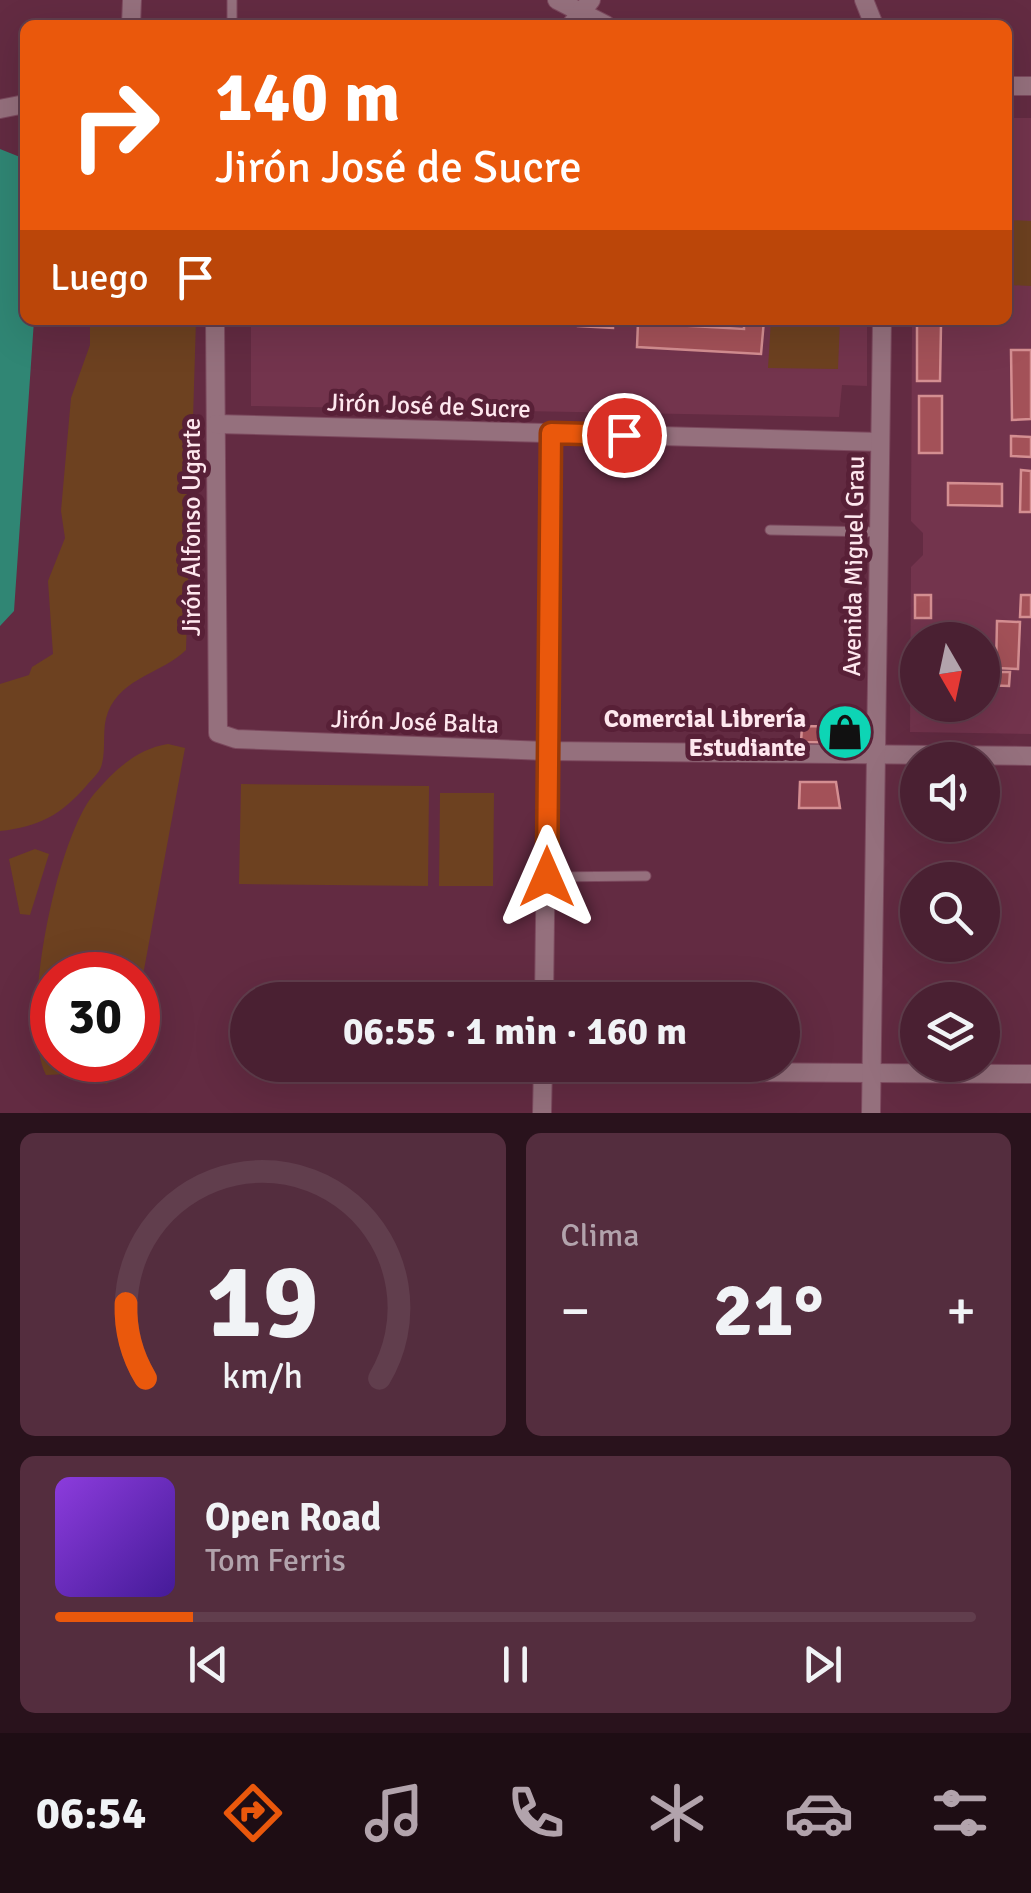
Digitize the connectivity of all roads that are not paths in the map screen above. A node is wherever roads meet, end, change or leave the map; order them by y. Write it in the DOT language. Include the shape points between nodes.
graph roads {
  1 [pos="554,0"];
  2 [pos="579,16"];
  3 [pos="216,325"];
  4 [pos="882,325"];
  5 [pos="216,424"];
  6 [pos="551,433"];
  7 [pos="880,442"];
  8 [pos="770,530"];
  9 [pos="878,532"];
  10 [pos="218,733"];
  11 [pos="546,751"];
  12 [pos="875,754"];
  13 [pos="1031,756"];
  14 [pos="646,876"];
  15 [pos="547,877"];
  16 [pos="544,982"];
  17 [pos="800,1071"];
  18 [pos="872,1072"];
  19 [pos="1031,1074"];
  20 [pos="542,1082"];
  21 [pos="542,1113"];
  22 [pos="871,1113"];
  1 -- 2 [label="street"];
  3 -- 5 [label="street, Jirón Alfonso Ugarte"];
  4 -- 7 [label="street, Avenida Miguel Grau"];
  5 -- 6 [label="street, Jirón José de Sucre"];
  5 -- 10 [label="street, Jirón Alfonso Ugarte"];
  6 -- 7 [label="street, Jirón José de Sucre"];
  6 -- 11 [label="street"];
  7 -- 9 [label="street, Avenida Miguel Grau"];
  8 -- 9 [label="lane"];
  9 -- 12 [label="street, Avenida Miguel Grau"];
  10 -- 11 [label="street, Jirón José Balta" via="236,739"];
  11 -- 12 [label="street, Jirón José Balta"];
  11 -- 15 [label="street"];
  12 -- 13 [label="street, Jirón José Balta"];
  12 -- 18 [label="street, Avenida Miguel Grau"];
  14 -- 15 [label="lane"];
  15 -- 16 [label="street"];
  17 -- 18 [label="street"];
  18 -- 19 [label="street"];
  18 -- 22 [label="street, Avenida Miguel Grau"];
  20 -- 21 [label="street"];
}
